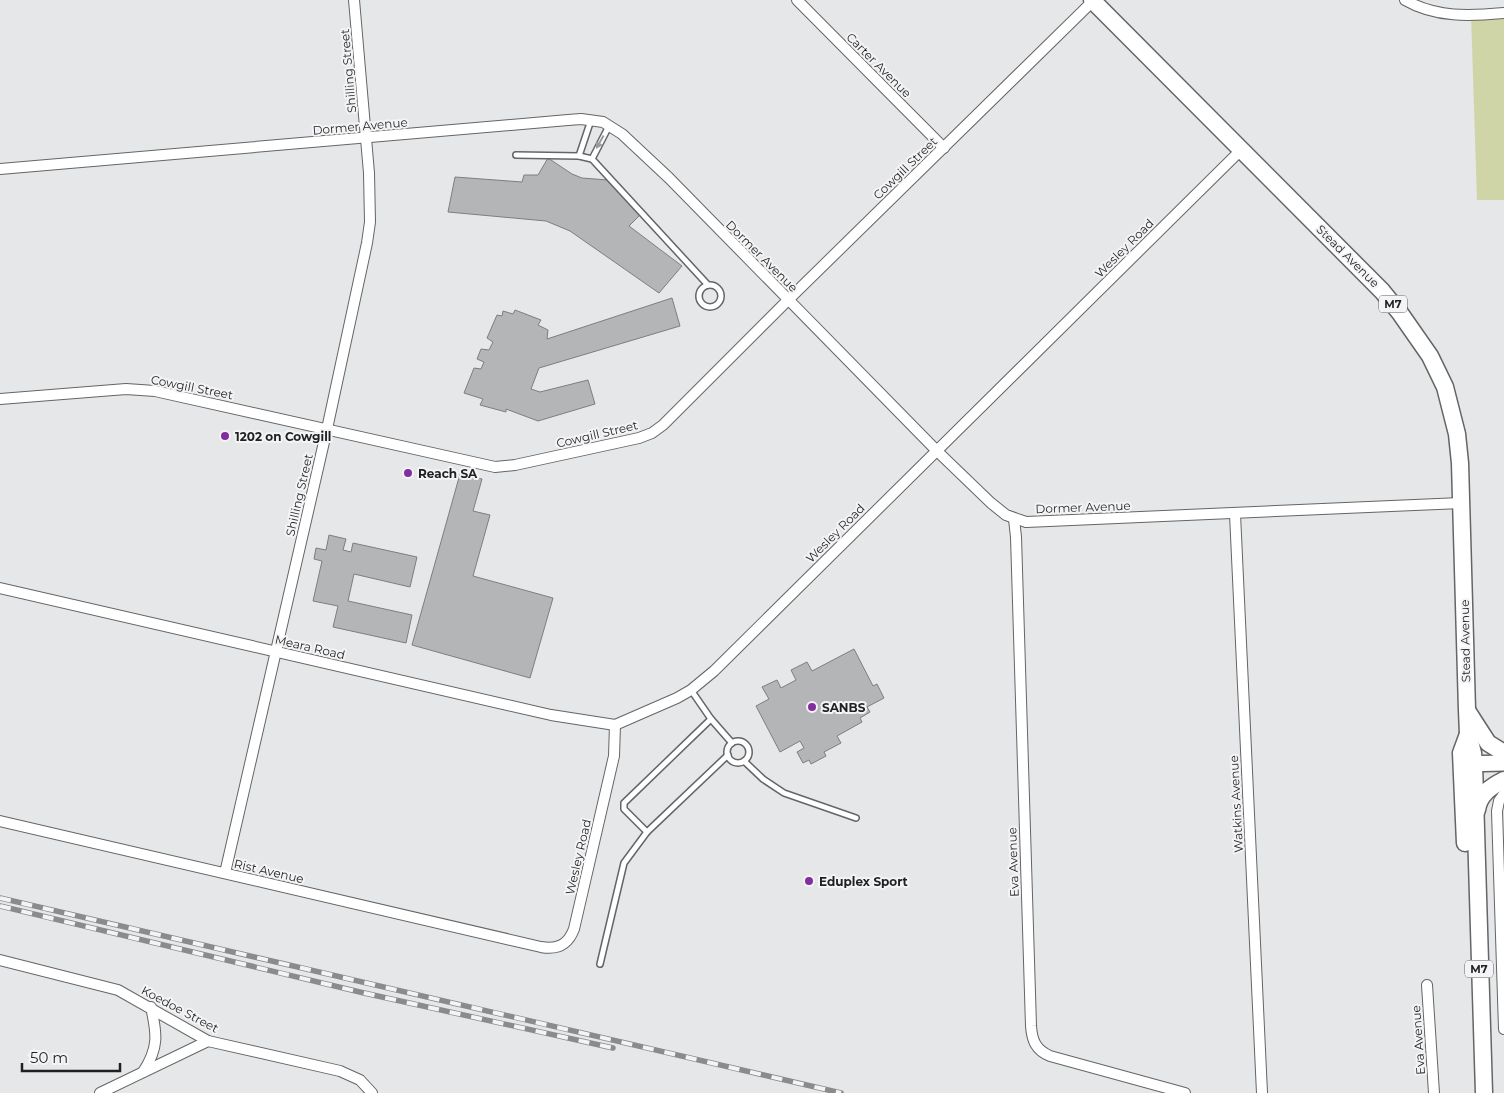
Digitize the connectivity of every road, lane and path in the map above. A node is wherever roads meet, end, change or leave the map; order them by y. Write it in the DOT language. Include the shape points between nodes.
graph roads {
  1 [pos="354,0"];
  2 [pos="797,0"];
  3 [pos="1092,0"];
  4 [pos="1405,0"];
  5 [pos="1504,13"];
  6 [pos="591,120"];
  7 [pos="610,125"];
  8 [pos="366,138"];
  9 [pos="944,148"];
  10 [pos="1241,150"];
  11 [pos="516,155"];
  12 [pos="579,156"];
  13 [pos="592,159"];
  14 [pos="0,169"];
  15 [pos="708,285"];
  16 [pos="788,300"];
  17 [pos="0,399"];
  18 [pos="328,429"];
  19 [pos="936,451"];
  20 [pos="1461,503"];
  21 [pos="1235,514"];
  22 [pos="1014,519"];
  23 [pos="0,588"];
  24 [pos="277,652"];
  25 [pos="691,690"];
  26 [pos="1467,710"];
  27 [pos="711,719"];
  28 [pos="615,725"];
  29 [pos="732,743"];
  30 [pos="1504,753"];
  31 [pos="728,755"];
  32 [pos="744,761"];
  33 [pos="1504,763"];
  34 [pos="1468,764"];
  35 [pos="1504,780"];
  36 [pos="1504,794"];
  37 [pos="856,818"];
  38 [pos="1476,819"];
  39 [pos="0,821"];
  40 [pos="647,832"];
  41 [pos="225,873"];
  42 [pos="1472,893"];
  43 [pos="533,945"];
  44 [pos="0,960"];
  45 [pos="600,964"];
  46 [pos="1427,985"];
  47 [pos="151,1007"];
  48 [pos="1504,1029"];
  49 [pos="208,1041"];
  50 [pos="142,1072"];
  51 [pos="100,1093"];
  52 [pos="372,1093"];
  53 [pos="1185,1093"];
  54 [pos="1262,1093"];
  55 [pos="1434,1093"];
  56 [pos="1477,1093"];
  57 [pos="1484,1093"];
  1 -- 8 [label="street, Shilling Street"];
  2 -- 9 [label="street, Carter Avenue"];
  3 -- 9 [label="street, Cowgill Street"];
  3 -- 10 [label="main road, Stead Avenue / M7"];
  4 -- 5 [label="street" via="1427,10 1461,16"];
  6 -- 7 [label="street, Dormer Avenue"];
  6 -- 8 [label="street, Dormer Avenue"];
  6 -- 12 [label="lane"];
  7 -- 13 [label="lane, one-way"];
  7 -- 16 [label="street, Dormer Avenue" via="668,178"];
  8 -- 14 [label="street, Dormer Avenue"];
  8 -- 18 [label="street, Shilling Street" via="370,222"];
  9 -- 16 [label="street, Cowgill Street"];
  10 -- 19 [label="street, Wesley Road"];
  10 -- 20 [label="main road, Stead Avenue / M7" via="1382,291 1430,356 1445,387 1457,434"];
  11 -- 12 [label="lane"];
  12 -- 13 [label="lane"];
  13 -- 15 [label="lane"];
  15 -- 15 [label="lane" via="716,286 721,293 720,301 713,306 705,305 700,298 701,290"];
  16 -- 18 [label="street, Cowgill Street" via="663,425 639,438 495,467"];
  16 -- 19 [label="street, Dormer Avenue"];
  17 -- 18 [label="street, Cowgill Street" via="115,389 142,390"];
  18 -- 24 [label="street, Shilling Street"];
  19 -- 22 [label="street, Dormer Avenue" via="991,503"];
  19 -- 25 [label="street, Wesley Road"];
  20 -- 21 [label="street, Dormer Avenue"];
  20 -- 26 [label="main road, Stead Avenue / M7"];
  21 -- 22 [label="street, Dormer Avenue" via="1026,522"];
  21 -- 54 [label="street, Watkins Avenue"];
  22 -- 53 [label="street, Eva Avenue" via="1032,1035 1037,1048 1050,1056"];
  23 -- 24 [label="street, Meara Road"];
  24 -- 28 [label="street, Meara Road" via="551,715"];
  24 -- 41 [label="street, Shilling Street"];
  25 -- 27 [label="lane"];
  25 -- 28 [label="street, Wesley Road"];
  26 -- 30 [label="main road" via="1488,743"];
  26 -- 34 [label="main road, Stead Avenue / M7" via="1473,753"];
  27 -- 29 [label="lane"];
  27 -- 40 [label="lane" via="624,802 624,809"];
  28 -- 43 [label="street, Wesley Road" via="614,756 571,938 550,949"];
  29 -- 31 [label="lane"];
  29 -- 32 [label="lane" via="742,742 747,746 749,752"];
  31 -- 32 [label="lane" via="735,762"];
  31 -- 40 [label="lane"];
  32 -- 37 [label="lane" via="784,794"];
  33 -- 34 [label="street"];
  34 -- 38 [label="main road, Stead Avenue / M7"];
  34 -- 42 [label="main road, Stead Avenue / M7"];
  35 -- 38 [label="main road" via="1480,798"];
  36 -- 48 [label="street" via="1499,801 1498,812"];
  38 -- 42 [label="main road, Stead Avenue / M7"];
  39 -- 41 [label="street, Rist Avenue"];
  40 -- 45 [label="lane" via="624,863"];
  41 -- 43 [label="street, Rist Avenue"];
  42 -- 56 [label="main road, Stead Avenue / M7"];
  42 -- 57 [label="main road, Stead Avenue / M7"];
  44 -- 47 [label="street, Koedoe Street" via="107,986"];
  46 -- 55 [label="street, Eva Avenue"];
  47 -- 49 [label="street, Koedoe Street"];
  47 -- 50 [label="street" via="156,1045"];
  49 -- 50 [label="street"];
  49 -- 52 [label="street, Koedoe Street" via="340,1072 360,1080"];
  50 -- 51 [label="street"];
}
